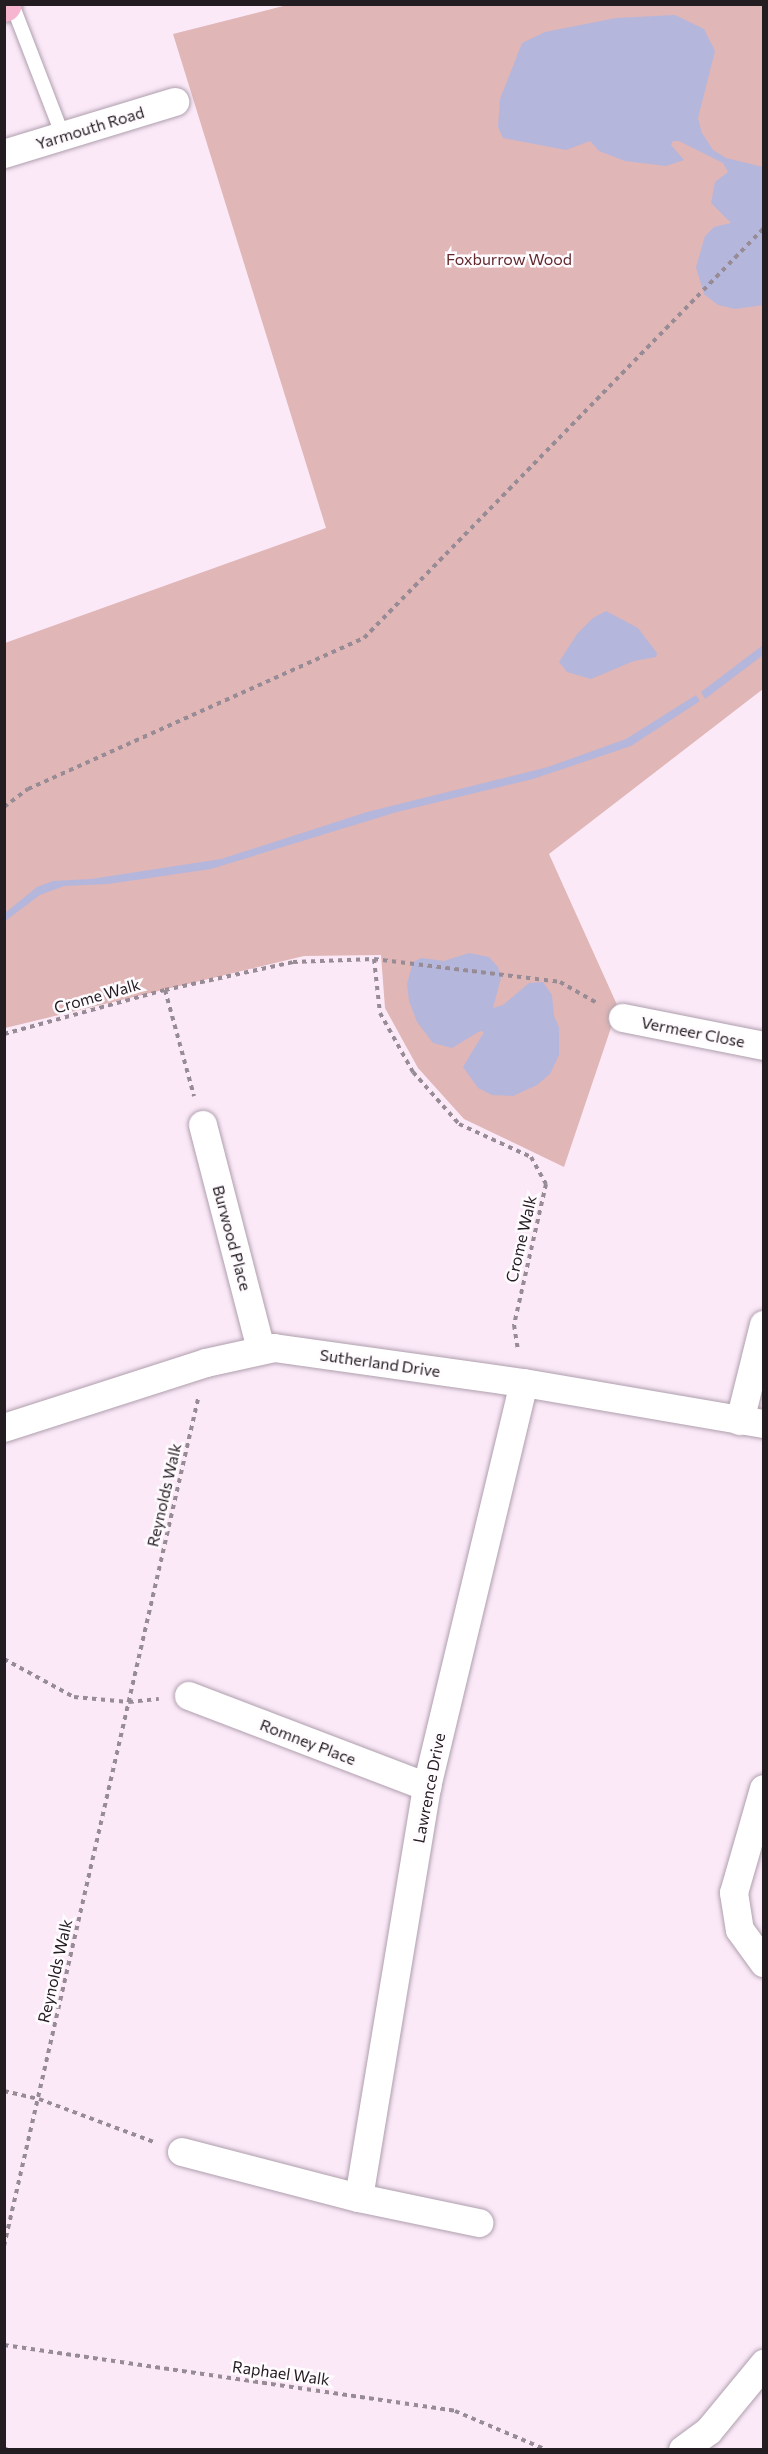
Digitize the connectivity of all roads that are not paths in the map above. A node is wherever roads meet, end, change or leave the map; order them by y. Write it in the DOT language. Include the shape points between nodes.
graph roads {
  1 [pos="12,4"];
  2 [pos="176,102"];
  3 [pos="63,136"];
  4 [pos="4,154"];
  5 [pos="623,1018"];
  6 [pos="764,1046"];
  7 [pos="203,1125"];
  8 [pos="764,1325"];
  9 [pos="261,1350"];
  10 [pos="524,1383"];
  11 [pos="752,1422"];
  12 [pos="4,1428"];
  13 [pos="189,1696"];
  14 [pos="426,1787"];
  15 [pos="764,1789"];
  16 [pos="764,1963"];
  17 [pos="182,2152"];
  18 [pos="359,2198"];
  19 [pos="479,2223"];
  20 [pos="764,2364"];
  21 [pos="683,2450"];
  1 -- 3 [label="lane"];
  2 -- 3 [label="street, Yarmouth Road"];
  3 -- 4 [label="street, Yarmouth Road"];
  5 -- 6 [label="street, Vermeer Close"];
  7 -- 9 [label="street, Burwood Place"];
  8 -- 11 [label="street"];
  9 -- 10 [label="street, Sutherland Drive" via="274,1348"];
  9 -- 12 [label="street, Sutherland Drive" via="206,1363"];
  10 -- 11 [label="street, Sutherland Drive"];
  10 -- 14 [label="street, Lawrence Drive"];
  13 -- 14 [label="street, Romney Place"];
  14 -- 18 [label="street, Lawrence Drive"];
  15 -- 16 [label="street" via="734,1893 740,1930"];
  17 -- 18 [label="street"];
  18 -- 19 [label="street"];
  20 -- 21 [label="street" via="709,2431"];
}
